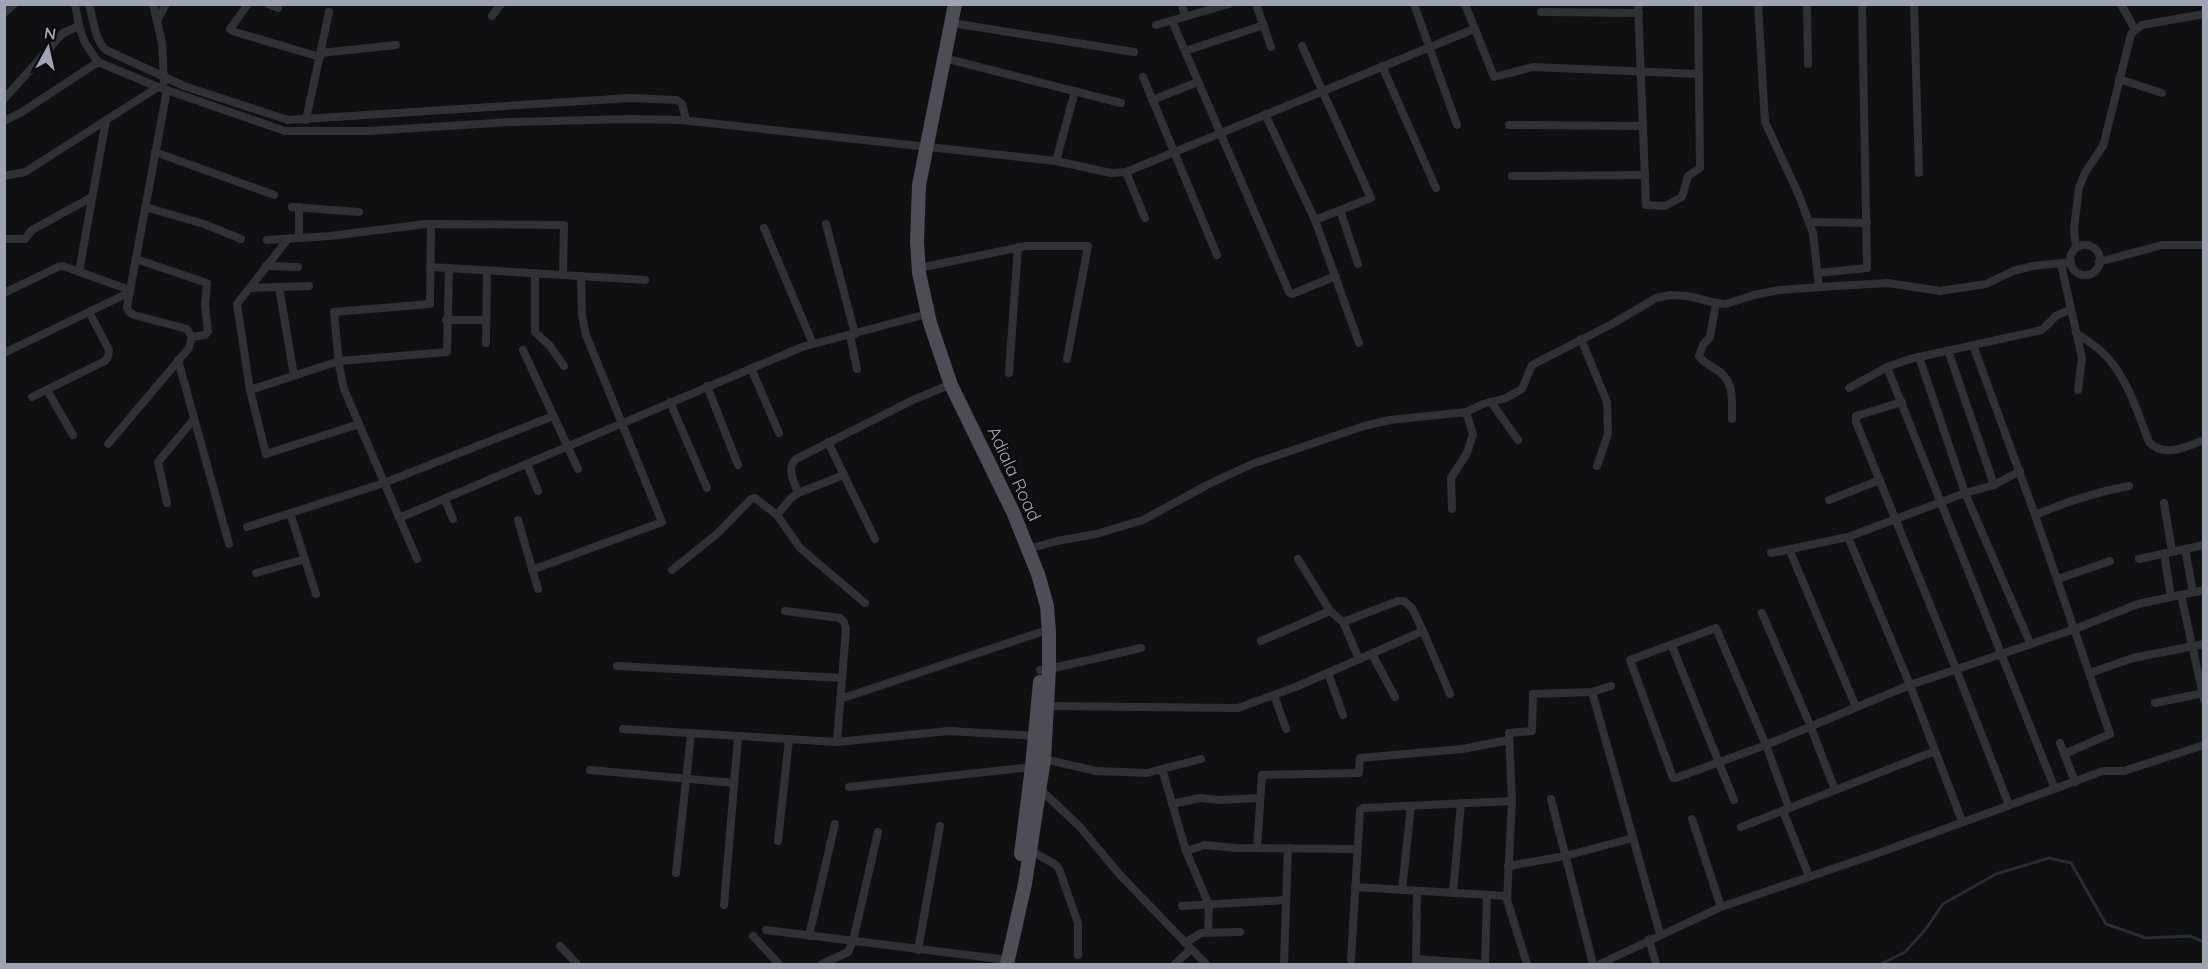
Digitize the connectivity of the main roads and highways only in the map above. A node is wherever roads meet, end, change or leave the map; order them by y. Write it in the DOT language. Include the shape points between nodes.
graph roads {
  1 [pos="948,4"];
  2 [pos="956,4"];
  3 [pos="922,147"];
  4 [pos="923,315"];
  5 [pos="1045,669"];
  6 [pos="1043,705"];
  7 [pos="1038,763"];
  8 [pos="1002,963"];
  1 -- 3 [label="main road, Adiala Road"];
  2 -- 3 [label="main road, Adiala Road"];
  3 -- 4 [label="main road, Adiala Road" via="917,242"];
  3 -- 4 [label="main road, Adiala Road" via="911,184 909,242 911,274"];
  4 -- 5 [label="main road, Adiala Road" via="944,387 1021,549 1040,609"];
  4 -- 5 [label="main road, Adiala Road" via="1042,586 1047,606"];
  5 -- 6 [label="main road, Adiala Road"];
  6 -- 7 [label="main road, Adiala Road"];
  6 -- 7 [label="main road, Adiala Road" via="1036,736"];
  7 -- 8 [label="main road, Adiala Road"];
  7 -- 8 [label="main road, Adiala Road" via="1039,788 1030,850"];
}
